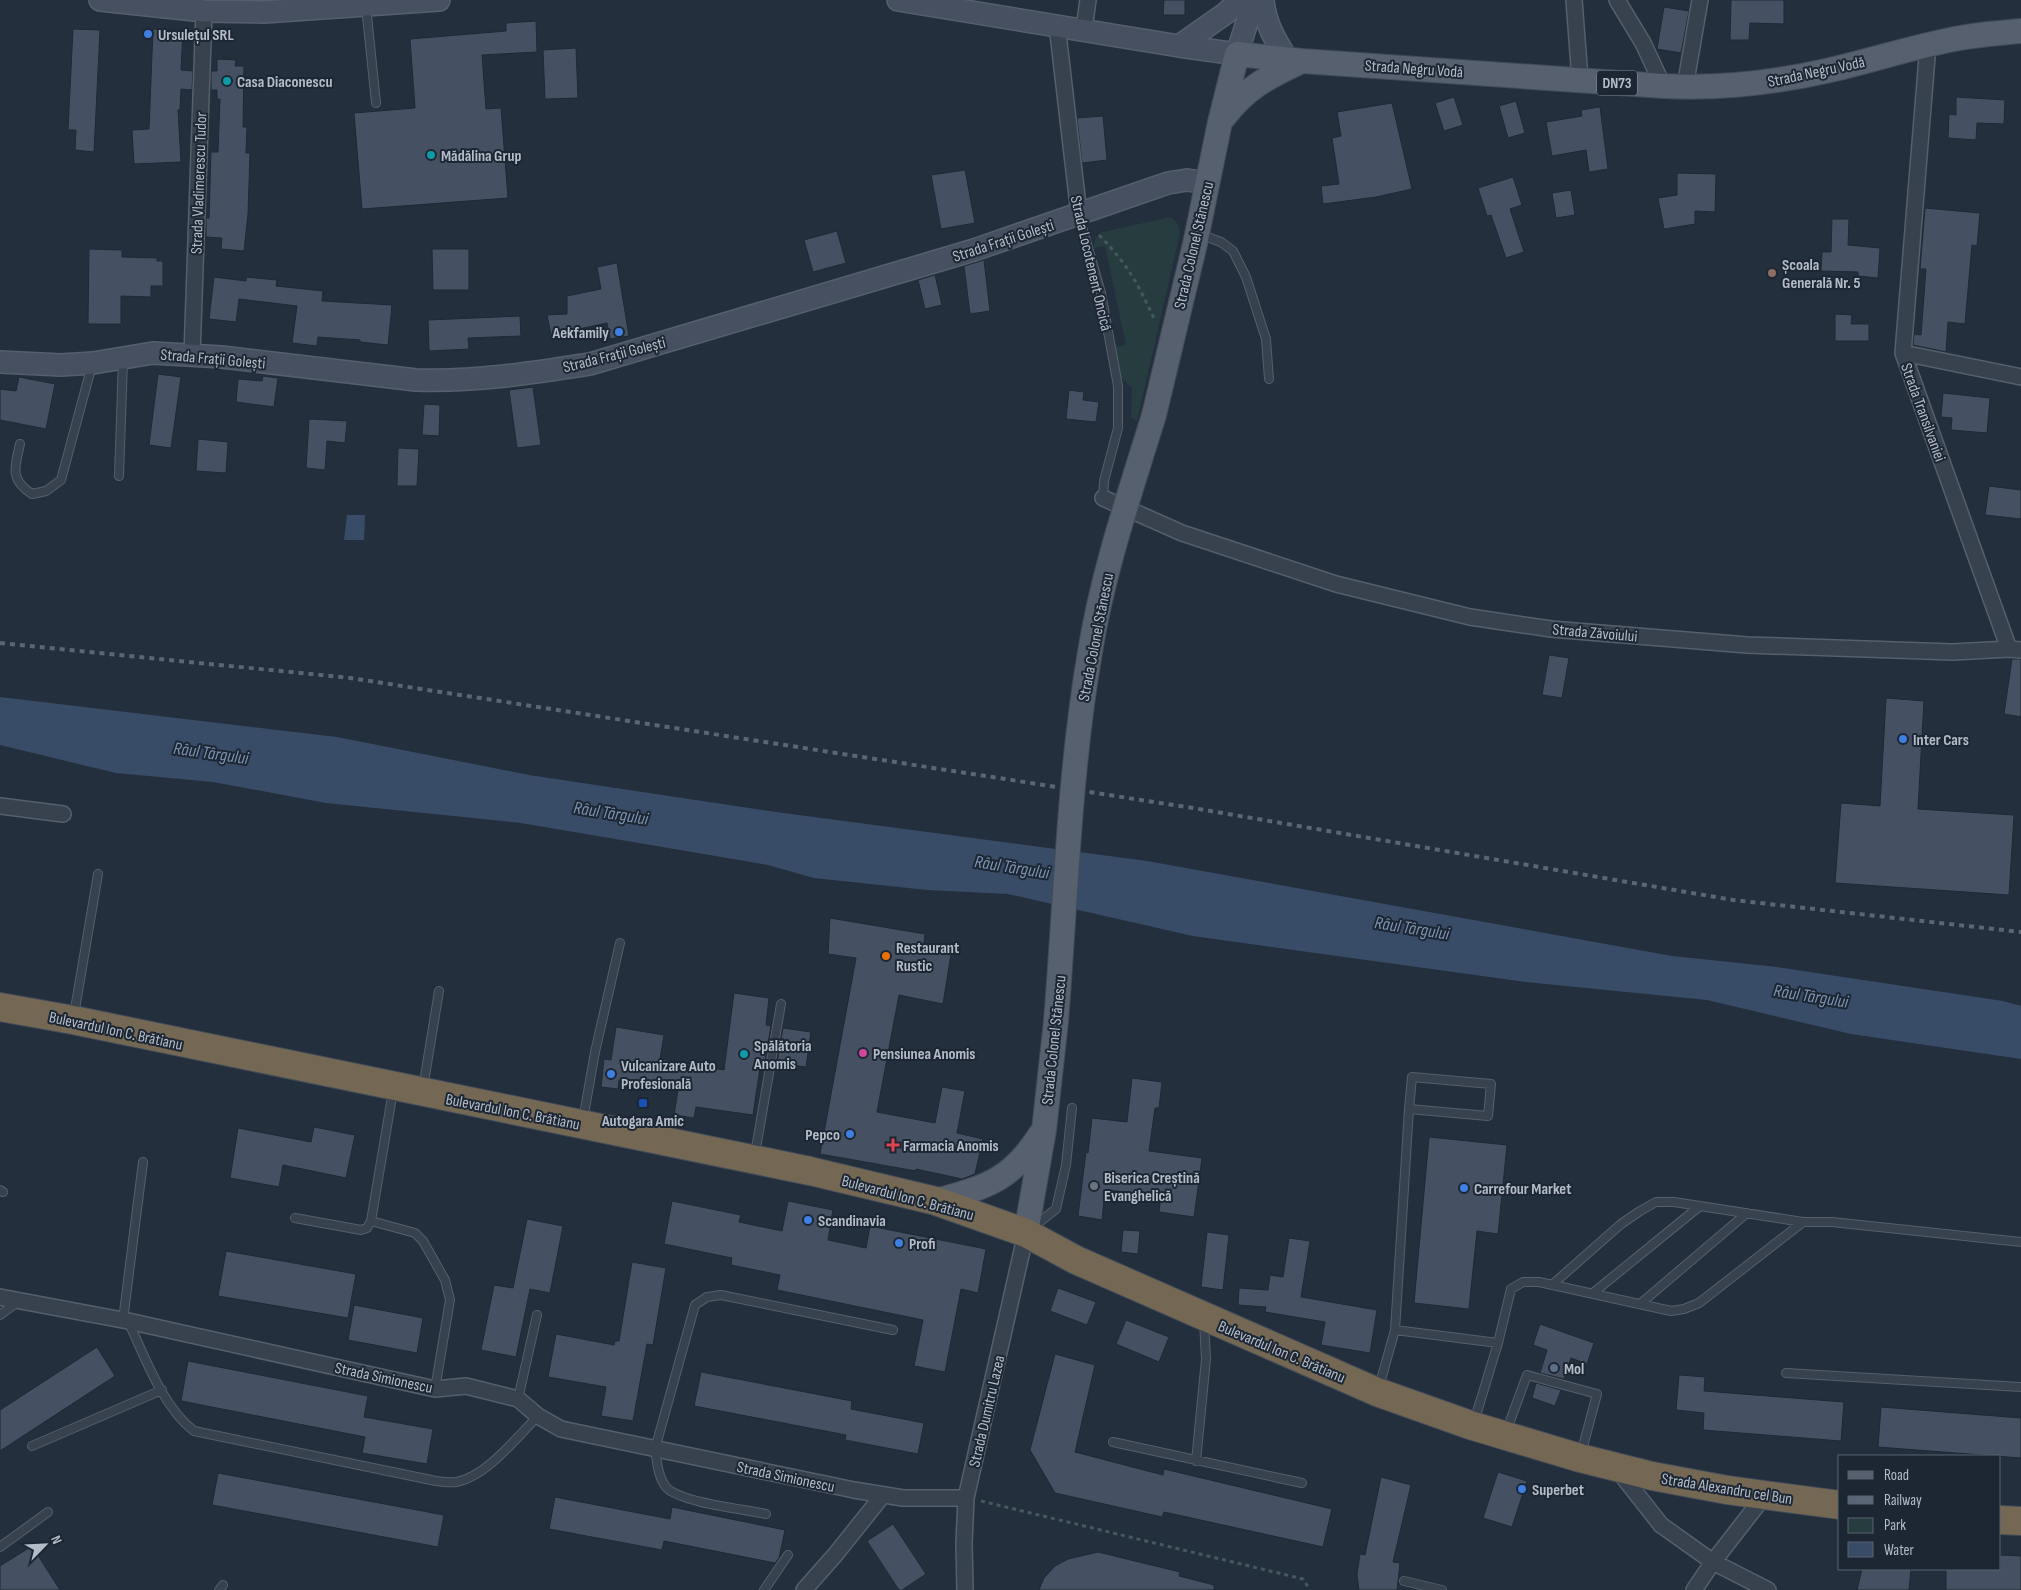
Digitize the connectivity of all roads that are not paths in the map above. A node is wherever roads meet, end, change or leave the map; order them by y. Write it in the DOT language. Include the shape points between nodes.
graph roads {
  1 [pos="100,0"];
  2 [pos="439,0"];
  3 [pos="898,0"];
  4 [pos="1088,0"];
  5 [pos="1240,0"];
  6 [pos="1254,0"];
  7 [pos="1263,0"];
  8 [pos="1574,0"];
  9 [pos="1617,0"];
  10 [pos="1700,0"];
  11 [pos="408,1"];
  12 [pos="366,6"];
  13 [pos="204,11"];
  14 [pos="1056,25"];
  15 [pos="1084,29"];
  16 [pos="2021,31"];
  17 [pos="1928,45"];
  18 [pos="1179,46"];
  19 [pos="1238,54"];
  20 [pos="1294,60"];
  21 [pos="1580,80"];
  22 [pos="1674,87"];
  23 [pos="376,103"];
  24 [pos="1220,122"];
  25 [pos="1207,182"];
  26 [pos="1079,214"];
  27 [pos="1197,233"];
  28 [pos="1903,353"];
  29 [pos="192,355"];
  30 [pos="123,358"];
  31 [pos="0,362"];
  32 [pos="92,363"];
  33 [pos="2021,378"];
  34 [pos="1269,379"];
  35 [pos="20,444"];
  36 [pos="119,476"];
  37 [pos="1103,498"];
  38 [pos="2015,650"];
  39 [pos="0,806"];
  40 [pos="63,814"];
  41 [pos="98,874"];
  42 [pos="620,943"];
  43 [pos="439,991"];
  44 [pos="781,1004"];
  45 [pos="0,1007"];
  46 [pos="73,1020"];
  47 [pos="393,1086"];
  48 [pos="422,1092"];
  49 [pos="1072,1108"];
  50 [pos="1409,1108"];
  51 [pos="582,1125"];
  52 [pos="1044,1130"];
  53 [pos="754,1160"];
  54 [pos="143,1162"];
  55 [pos="936,1202"];
  56 [pos="1700,1206"];
  57 [pos="1747,1213"];
  58 [pos="295,1218"];
  59 [pos="371,1221"];
  60 [pos="1803,1222"];
  61 [pos="1026,1234"];
  62 [pos="2021,1242"];
  63 [pos="1553,1284"];
  64 [pos="1593,1293"];
  65 [pos="0,1298"];
  66 [pos="19,1301"];
  67 [pos="1640,1304"];
  68 [pos="0,1315"];
  69 [pos="537,1315"];
  70 [pos="1204,1317"];
  71 [pos="125,1321"];
  72 [pos="893,1330"];
  73 [pos="1395,1330"];
  74 [pos="1498,1343"];
  75 [pos="1786,1373"];
  76 [pos="2021,1387"];
  77 [pos="162,1390"];
  78 [pos="435,1390"];
  79 [pos="1378,1392"];
  80 [pos="518,1399"];
  81 [pos="538,1416"];
  82 [pos="1473,1426"];
  83 [pos="1505,1436"];
  84 [pos="1113,1442"];
  85 [pos="32,1446"];
  86 [pos="655,1449"];
  87 [pos="1580,1458"];
  88 [pos="1196,1461"];
  89 [pos="1616,1468"];
  90 [pos="1302,1482"];
  91 [pos="883,1495"];
  92 [pos="1765,1495"];
  93 [pos="966,1498"];
  94 [pos="1838,1505"];
  95 [pos="48,1512"];
  96 [pos="766,1514"];
  97 [pos="2001,1520"];
  98 [pos="2021,1521"];
  99 [pos="0,1547"];
  100 [pos="788,1555"];
  101 [pos="1713,1562"];
  102 [pos="1404,1581"];
  103 [pos="764,1590"];
  104 [pos="804,1590"];
  105 [pos="965,1590"];
  106 [pos="1442,1590"];
  107 [pos="1694,1590"];
  108 [pos="1768,1590"];
  1 -- 13 [label="main road"];
  2 -- 11 [label="main road"];
  3 -- 14 [label="main road, Strada Negru Vodă / DN73"];
  4 -- 15 [label="street"];
  5 -- 18 [label="main road"];
  6 -- 19 [label="main road"];
  7 -- 20 [label="main road" via="1272,36"];
  8 -- 21 [label="street"];
  9 -- 22 [label="street"];
  10 -- 22 [label="street"];
  11 -- 12 [label="main road"];
  12 -- 13 [label="main road" via="264,12"];
  12 -- 23 [label="lane"];
  13 -- 29 [label="street, Strada Vladimerescu Tudor"];
  14 -- 15 [label="main road, Strada Negru Vodă / DN73"];
  14 -- 26 [label="street, Strada Locotenent Oncică"];
  15 -- 18 [label="main road, Strada Negru Vodă / DN73"];
  16 -- 17 [label="main road, DN73"];
  17 -- 22 [label="main road, Strada Negru Vodă / DN73" via="1785,80 1749,85"];
  17 -- 28 [label="street, Strada Transilvaniei"];
  18 -- 19 [label="main road, Strada Negru Vodă / DN73"];
  19 -- 20 [label="main road, Strada Negru Vodă / DN73"];
  19 -- 24 [label="main road, Strada Colonel Stănescu"];
  20 -- 21 [label="main road, Strada Negru Vodă / DN73"];
  20 -- 24 [label="main road" via="1238,99"];
  21 -- 22 [label="main road, Strada Negru Vodă / DN73"];
  24 -- 25 [label="main road, Strada Colonel Stănescu"];
  25 -- 26 [label="main road, Strada Frații Golești" via="1187,180 1168,183"];
  25 -- 27 [label="main road, Strada Colonel Stănescu"];
  26 -- 29 [label="main road, Strada Frații Golești" via="974,250 590,364 532,374 416,380"];
  26 -- 37 [label="lane, Strada Locotenent Oncică" via="1101,293 1118,386 1118,428 1104,481"];
  27 -- 34 [label="lane" via="1232,250 1246,277 1266,339"];
  27 -- 52 [label="main road, Strada Colonel Stănescu, bridge" via="1154,415 1102,590 1090,651 1076,741 1056,1021"];
  28 -- 33 [label="street"];
  28 -- 38 [label="street, Strada Transilvaniei"];
  29 -- 30 [label="main road, Strada Frații Golești" via="153,353"];
  30 -- 32 [label="main road, Strada Frații Golești"];
  30 -- 36 [label="lane"];
  31 -- 32 [label="main road, Strada Frații Golești"];
  32 -- 35 [label="lane" via="61,480 46,491 32,494 21,487 14,471"];
  37 -- 38 [label="street, Strada Zăvoiului" via="1182,533 1336,584 1470,618 1551,629 1747,645 1953,652"];
  39 -- 40 [label="street"];
  41 -- 46 [label="lane"];
  42 -- 51 [label="lane"];
  43 -- 48 [label="lane"];
  44 -- 53 [label="lane"];
  45 -- 46 [label="highway, Bulevardul Ion C. Brătianu"];
  46 -- 47 [label="highway, Bulevardul Ion C. Brătianu"];
  47 -- 48 [label="highway, Bulevardul Ion C. Brătianu"];
  47 -- 59 [label="lane"];
  48 -- 51 [label="highway, Bulevardul Ion C. Brătianu"];
  49 -- 61 [label="lane" via="1066,1165 1056,1209"];
  50 -- 50 [label="lane" via="1488,1116 1491,1084 1412,1077"];
  50 -- 73 [label="lane"];
  51 -- 53 [label="highway, Bulevardul Ion C. Brătianu"];
  52 -- 55 [label="main road" via="1028,1155 1007,1174 977,1189"];
  52 -- 61 [label="main road, Strada Colonel Stănescu"];
  53 -- 55 [label="highway, Bulevardul Ion C. Brătianu"];
  54 -- 71 [label="lane"];
  55 -- 61 [label="highway, Bulevardul Ion C. Brătianu"];
  56 -- 57 [label="lane"];
  56 -- 63 [label="lane" via="1656,1202 1621,1224"];
  56 -- 64 [label="lane"];
  57 -- 60 [label="lane"];
  57 -- 67 [label="lane"];
  58 -- 59 [label="lane" via="361,1230 367,1228"];
  59 -- 78 [label="lane" via="415,1232 445,1280 450,1300"];
  60 -- 62 [label="lane" via="1832,1222"];
  60 -- 67 [label="lane" via="1698,1303 1671,1311"];
  61 -- 70 [label="highway, Bulevardul Ion C. Brătianu"];
  61 -- 93 [label="street, Strada Dumitru Lazea"];
  63 -- 64 [label="lane"];
  63 -- 74 [label="lane" via="1523,1282 1511,1289"];
  64 -- 67 [label="lane"];
  65 -- 66 [label="street, Strada Simionescu"];
  66 -- 68 [label="lane"];
  66 -- 71 [label="street, Strada Simionescu"];
  69 -- 80 [label="lane"];
  70 -- 79 [label="highway, Bulevardul Ion C. Brătianu"];
  70 -- 88 [label="lane" via="1206,1359"];
  71 -- 77 [label="lane"];
  71 -- 78 [label="street, Strada Simionescu"];
  72 -- 86 [label="lane" via="721,1295 707,1297 695,1305"];
  73 -- 74 [label="lane"];
  73 -- 79 [label="lane"];
  74 -- 82 [label="lane"];
  75 -- 76 [label="lane"];
  77 -- 81 [label="lane" via="185,1424 194,1430 436,1481 454,1482 484,1468"];
  77 -- 85 [label="lane"];
  78 -- 80 [label="street, Strada Simionescu" via="466,1386"];
  79 -- 82 [label="highway, Bulevardul Ion C. Brătianu"];
  80 -- 81 [label="street, Strada Simionescu"];
  81 -- 86 [label="street, Strada Simionescu" via="561,1429"];
  82 -- 83 [label="highway, Bulevardul Ion C. Brătianu"];
  83 -- 87 [label="highway, Bulevardul Ion C. Brătianu"];
  83 -- 87 [label="lane" via="1526,1375 1597,1394"];
  84 -- 88 [label="lane"];
  86 -- 91 [label="street, Strada Simionescu"];
  86 -- 96 [label="lane" via="659,1471 667,1488 682,1497"];
  87 -- 89 [label="highway, Bulevardul Ion C. Brătianu"];
  88 -- 90 [label="lane"];
  89 -- 92 [label="highway, Strada Alexandru cel Bun"];
  89 -- 101 [label="street" via="1661,1525"];
  91 -- 93 [label="street, Strada Simionescu"];
  91 -- 104 [label="street"];
  92 -- 94 [label="highway, Strada Alexandru cel Bun"];
  92 -- 101 [label="street"];
  93 -- 105 [label="street, Strada Dumitru Lazea"];
  95 -- 99 [label="lane"];
  97 -- 98 [label="highway"];
  100 -- 103 [label="lane"];
  101 -- 107 [label="street"];
  101 -- 108 [label="street"];
  102 -- 106 [label="lane"];
}
